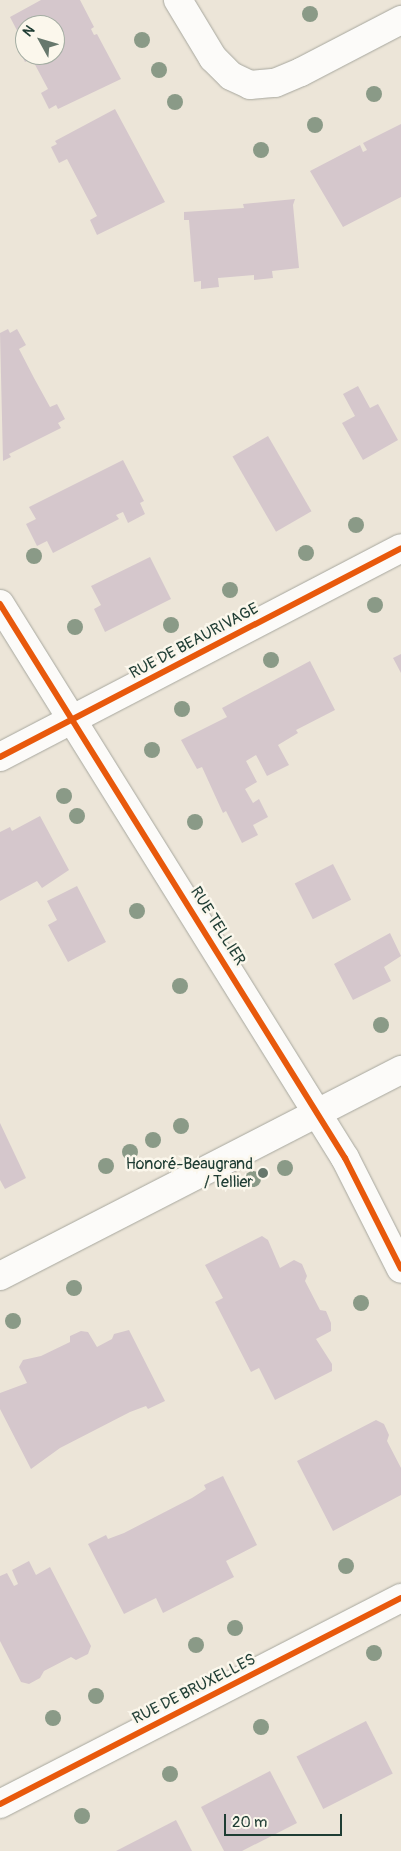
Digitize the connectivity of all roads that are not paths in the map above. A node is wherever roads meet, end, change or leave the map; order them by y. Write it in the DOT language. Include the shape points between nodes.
graph roads {
  1 [pos="178,0"];
  2 [pos="401,20"];
  3 [pos="401,548"];
  4 [pos="0,604"];
  5 [pos="74,719"];
  6 [pos="0,757"];
  7 [pos="401,1070"];
  8 [pos="316,1112"];
  9 [pos="401,1269"];
  10 [pos="0,1276"];
  11 [pos="401,1598"];
  12 [pos="0,1804"];
  1 -- 2 [label="street" via="213,58 231,76 250,85 275,82 301,72"];
  3 -- 5 [label="street, RUE DE BEAURIVAGE"];
  4 -- 5 [label="street, RUE TELLIER"];
  5 -- 6 [label="street, RUE DE BEAURIVAGE"];
  5 -- 8 [label="street, RUE TELLIER"];
  7 -- 8 [label="street"];
  8 -- 9 [label="street, RUE TELLIER" via="345,1158"];
  8 -- 10 [label="street"];
  11 -- 12 [label="street, RUE DE BRUXELLES"];
}
